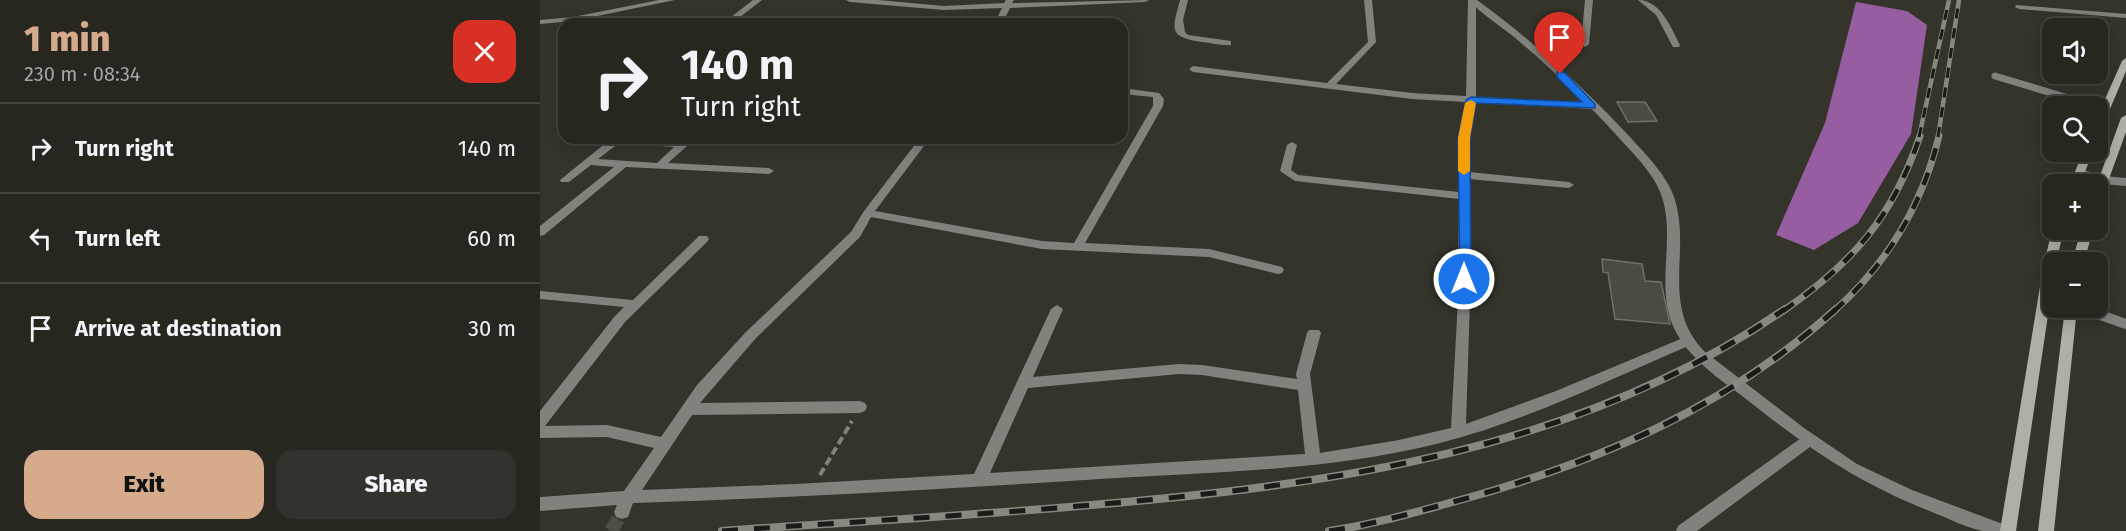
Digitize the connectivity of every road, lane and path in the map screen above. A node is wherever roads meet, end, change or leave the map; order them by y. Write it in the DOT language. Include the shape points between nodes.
graph roads {
  1 [pos="671,0"];
  2 [pos="758,0"];
  3 [pos="850,0"];
  4 [pos="1145,0"];
  5 [pos="1184,0"];
  6 [pos="1368,0"];
  7 [pos="1472,0"];
  8 [pos="1589,0"];
  9 [pos="1642,0"];
  10 [pos="1010,2"];
  11 [pos="2019,7"];
  12 [pos="2126,16"];
  13 [pos="576,18"];
  14 [pos="734,18"];
  15 [pos="1001,18"];
  16 [pos="558,21"];
  17 [pos="540,22"];
  18 [pos="558,22"];
  19 [pos="540,33"];
  20 [pos="1228,43"];
  21 [pos="1585,44"];
  22 [pos="1676,45"];
  23 [pos="2126,61"];
  24 [pos="1193,69"];
  25 [pos="1995,76"];
  26 [pos="1329,86"];
  27 [pos="1128,92"];
  28 [pos="2062,96"];
  29 [pos="1471,100"];
  30 [pos="2108,102"];
  31 [pos="1592,106"];
  32 [pos="2126,118"];
  33 [pos="611,144"];
  34 [pos="684,144"];
  35 [pos="920,144"];
  36 [pos="1292,145"];
  37 [pos="588,162"];
  38 [pos="2084,162"];
  39 [pos="622,165"];
  40 [pos="659,166"];
  41 [pos="769,171"];
  42 [pos="2080,173"];
  43 [pos="2083,174"];
  44 [pos="2105,174"];
  45 [pos="1464,175"];
  46 [pos="565,180"];
  47 [pos="2108,180"];
  48 [pos="2126,182"];
  49 [pos="1569,184"];
  50 [pos="1465,196"];
  51 [pos="868,213"];
  52 [pos="540,232"];
  53 [pos="703,239"];
  54 [pos="2056,240"];
  55 [pos="1077,247"];
  56 [pos="1278,270"];
  57 [pos="540,295"];
  58 [pos="634,304"];
  59 [pos="1057,309"];
  60 [pos="2070,318"];
  61 [pos="2108,318"];
  62 [pos="2126,324"];
  63 [pos="1314,333"];
  64 [pos="1688,341"];
  65 [pos="1023,383"];
  66 [pos="1305,386"];
  67 [pos="860,407"];
  68 [pos="689,409"];
  69 [pos="540,422"];
  70 [pos="1458,431"];
  71 [pos="540,432"];
  72 [pos="1809,440"];
  73 [pos="664,444"];
  74 [pos="1312,460"];
  75 [pos="979,480"];
  76 [pos="810,490"];
  77 [pos="628,497"];
  78 [pos="540,504"];
  79 [pos="622,512"];
  80 [pos="1684,531"];
  81 [pos="2002,531"];
  82 [pos="2008,531"];
  83 [pos="2046,531"];
  1 -- 13 [label="street"];
  2 -- 14 [label="street"];
  3 -- 10 [label="street" via="944,8"];
  4 -- 10 [label="street"];
  5 -- 20 [label="street" via="1177,28 1180,34"];
  6 -- 26 [label="street" via="1372,42"];
  7 -- 29 [label="street"];
  7 -- 31 [label="street" via="1489,11"];
  8 -- 21 [label="street"];
  9 -- 22 [label="street" via="1659,14"];
  10 -- 15 [label="street"];
  11 -- 12 [label="street"];
  16 -- 17 [label="street"];
  18 -- 19 [label="street"];
  23 -- 30 [label="main road"];
  24 -- 26 [label="street"];
  25 -- 28 [label="lane"];
  26 -- 29 [label="street"];
  27 -- 55 [label="street" via="1156,95 1158,106"];
  29 -- 31 [label="street"];
  29 -- 45 [label="street" via="1464,138"];
  31 -- 64 [label="street" via="1647,162 1668,197 1674,302 1678,323"];
  32 -- 44 [label="main road"];
  33 -- 37 [label="street"];
  34 -- 40 [label="street"];
  35 -- 51 [label="street"];
  36 -- 50 [label="street" via="1285,171 1295,178"];
  37 -- 39 [label="street"];
  37 -- 46 [label="street"];
  38 -- 42 [label="main road"];
  39 -- 40 [label="street"];
  39 -- 52 [label="street"];
  40 -- 41 [label="street"];
  42 -- 43 [label="lane"];
  45 -- 49 [label="street"];
  45 -- 50 [label="street"];
  47 -- 48 [label="lane"];
  50 -- 70 [label="street"];
  51 -- 55 [label="street" via="1009,241"];
  51 -- 68 [label="street" via="843,249 751,336 702,389"];
  53 -- 58 [label="street"];
  54 -- 82 [label="main road"];
  55 -- 56 [label="street" via="1209,253"];
  57 -- 58 [label="street"];
  58 -- 69 [label="street"];
  59 -- 65 [label="street"];
  60 -- 83 [label="main road"];
  61 -- 62 [label="lane"];
  63 -- 66 [label="street" via="1303,374"];
  64 -- 70 [label="street" via="1548,400"];
  64 -- 72 [label="street" via="1719,371"];
  65 -- 66 [label="street" via="1179,369"];
  65 -- 75 [label="street"];
  66 -- 74 [label="street"];
  67 -- 68 [label="street"];
  67 -- 76 [label="path"];
  68 -- 73 [label="street"];
  70 -- 74 [label="street" via="1389,448"];
  71 -- 73 [label="street" via="607,431"];
  72 -- 80 [label="street"];
  72 -- 81 [label="street" via="1878,482"];
  73 -- 77 [label="street"];
  74 -- 75 [label="street"];
  75 -- 76 [label="street"];
  76 -- 77 [label="street"];
  77 -- 78 [label="street"];
  77 -- 79 [label="street"];
}
